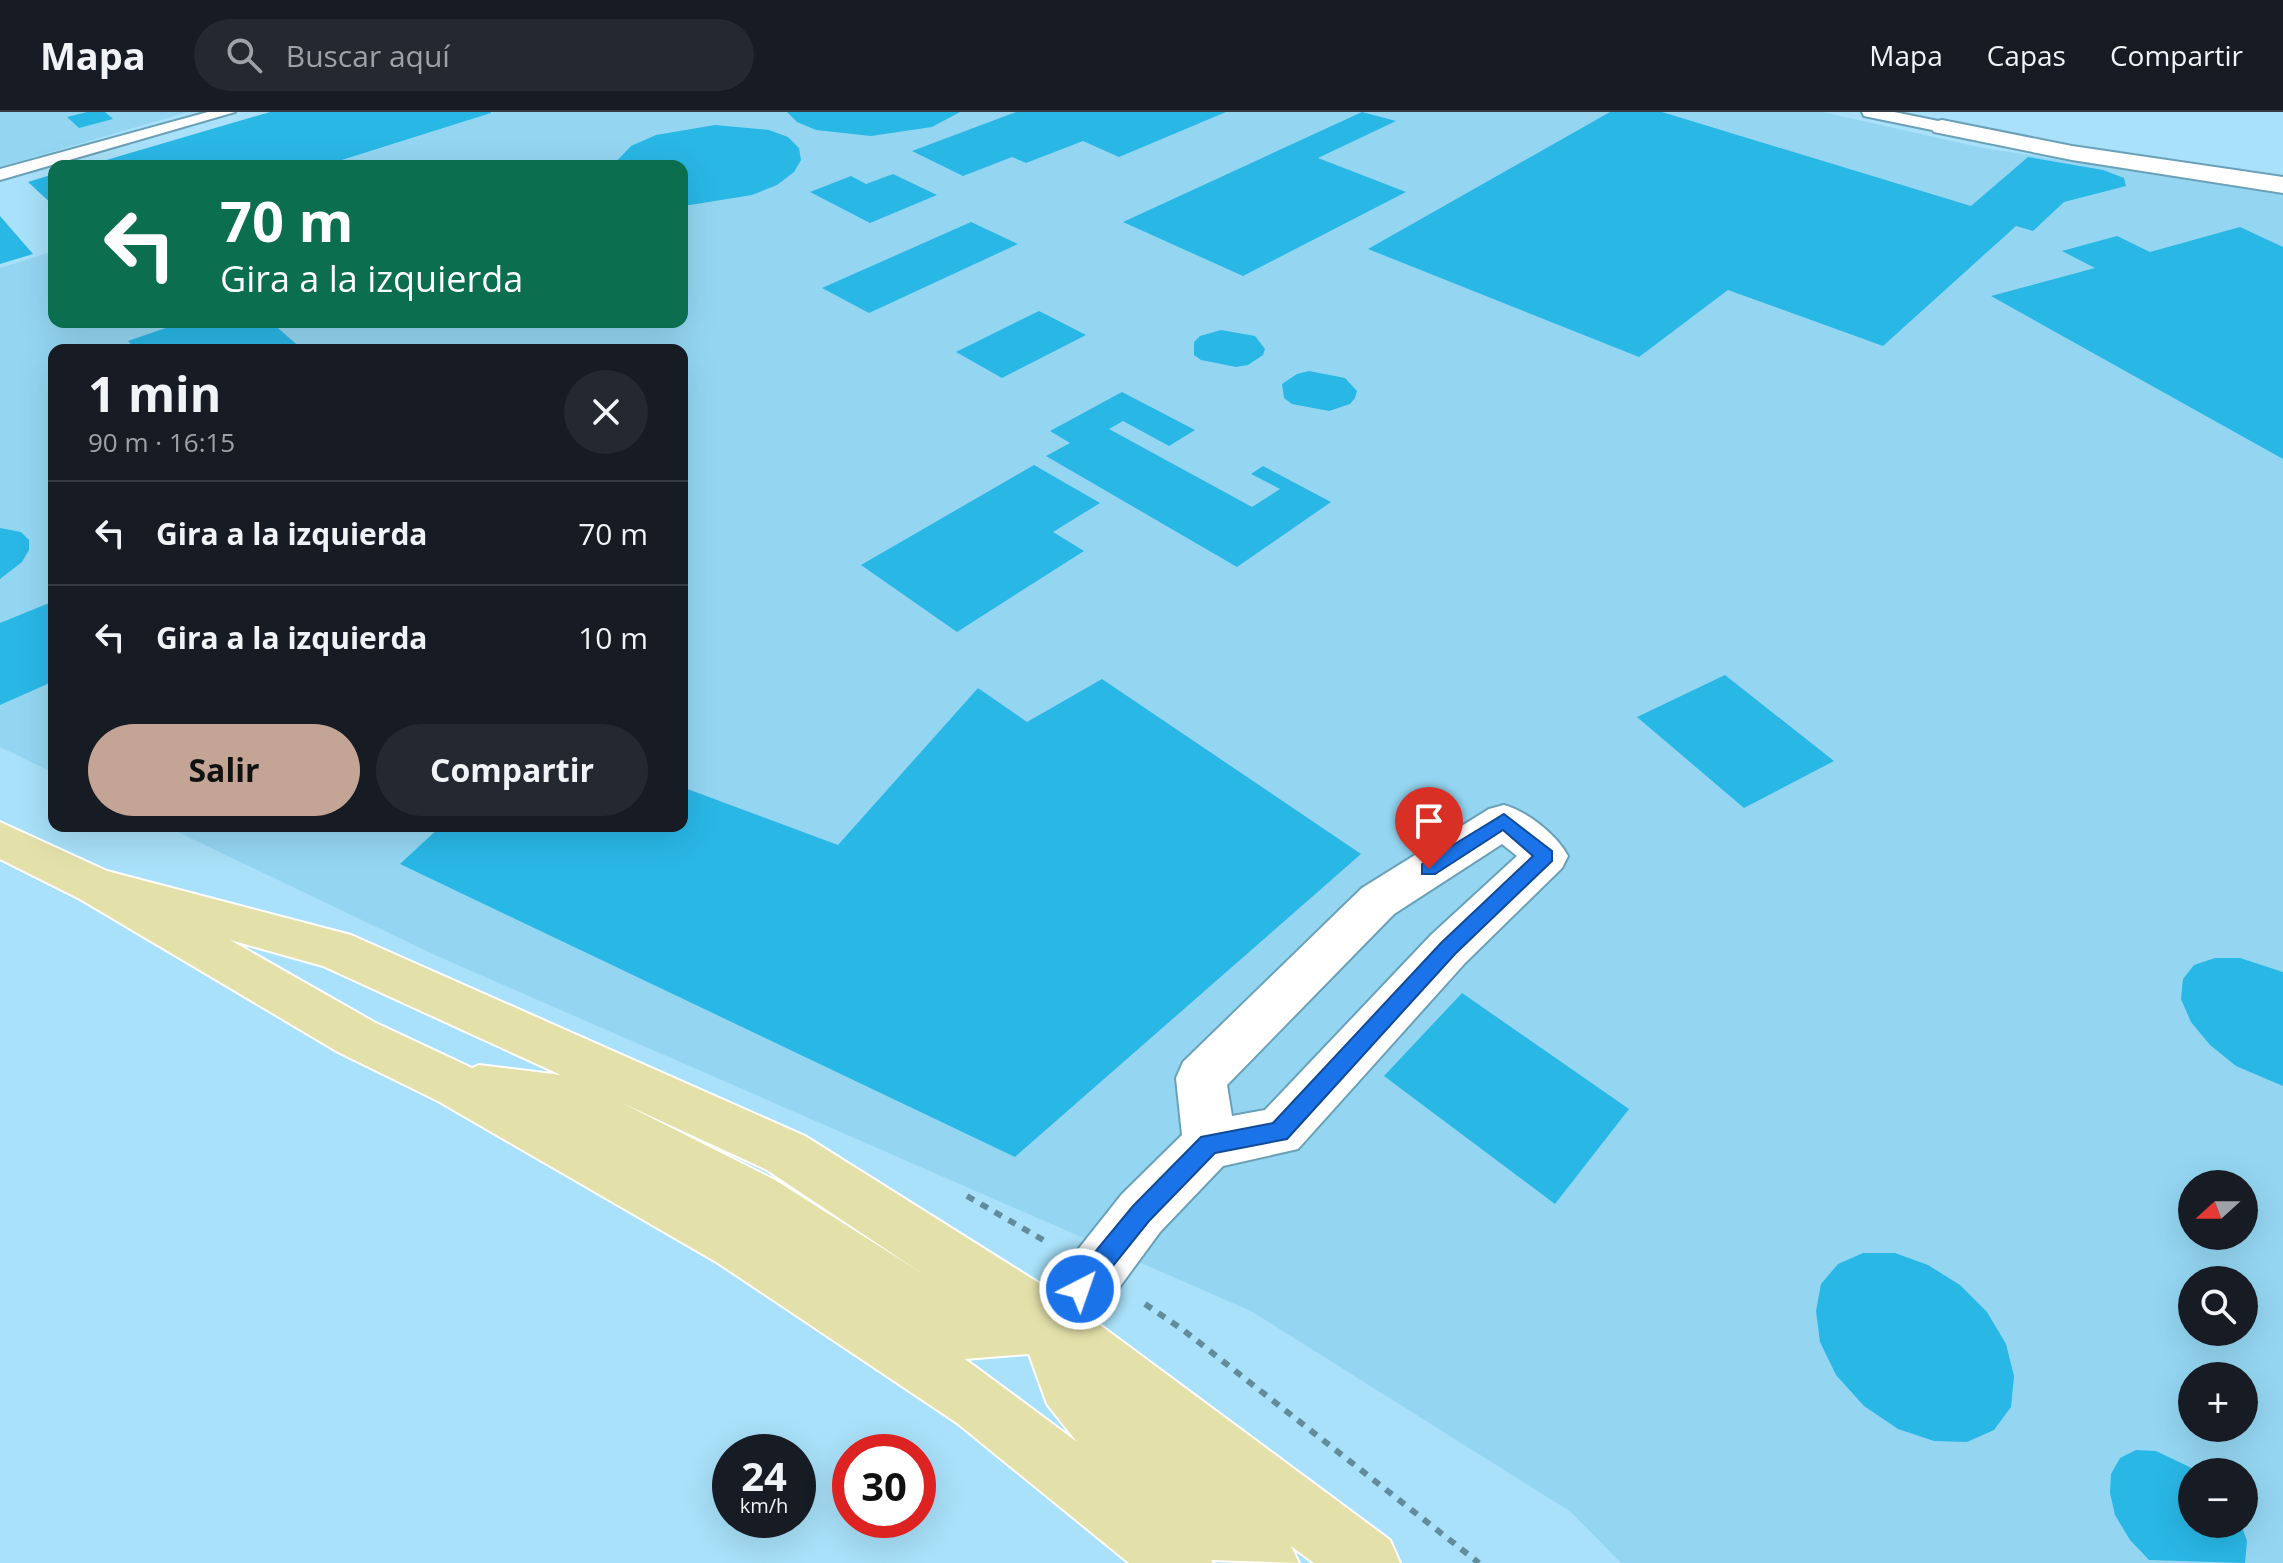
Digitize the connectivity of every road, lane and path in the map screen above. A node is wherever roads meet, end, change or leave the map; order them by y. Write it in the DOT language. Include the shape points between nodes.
graph roads {
  1 [pos="227,112"];
  2 [pos="1870,112"];
  3 [pos="1942,127"];
  4 [pos="54,160"];
  5 [pos="48,162"];
  6 [pos="0,175"];
  7 [pos="2283,185"];
  8 [pos="0,839"];
  9 [pos="96,886"];
  10 [pos="456,1085"];
  11 [pos="1209,1144"];
  12 [pos="1048,1323"];
  13 [pos="1180,1563"];
  14 [pos="1266,1563"];
  15 [pos="1367,1563"];
  1 -- 4 [label="lane"];
  2 -- 3 [label="lane"];
  3 -- 7 [label="street"];
  5 -- 6 [label="lane"];
  8 -- 9 [label="main road"];
  9 -- 10 [label="main road" via="356,1037"];
  9 -- 12 [label="main road" via="334,949 786,1153"];
  10 -- 12 [label="main road" via="560,1098 756,1198 958,1330"];
  10 -- 13 [label="main road" via="738,1244 952,1384"];
  11 -- 11 [label="street" via="1279,1132 1448,949 1546,856 1504,821 1378,901 1201,1078"];
  11 -- 12 [label="street" via="1141,1213"];
  12 -- 14 [label="main road" via="1068,1383 1121,1447"];
  12 -- 15 [label="main road"];
}
